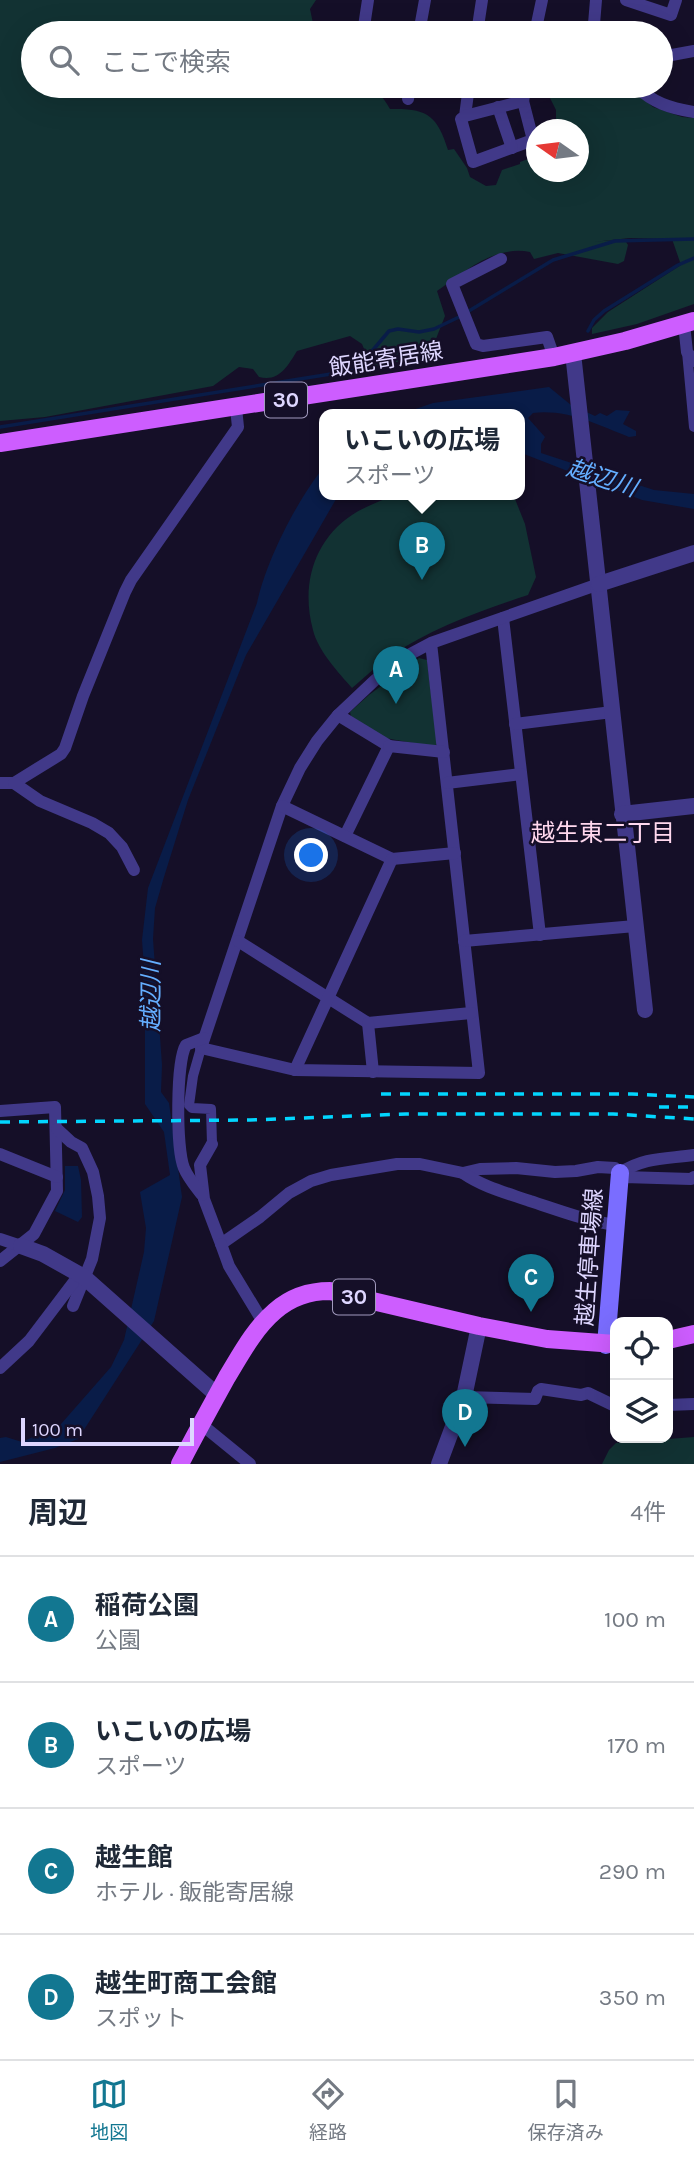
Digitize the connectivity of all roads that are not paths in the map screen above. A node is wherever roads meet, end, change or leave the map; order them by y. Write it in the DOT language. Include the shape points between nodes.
graph roads {
  1 [pos="368,0"];
  2 [pos="425,0"];
  3 [pos="482,0"];
  4 [pos="542,0"];
  5 [pos="596,0"];
  6 [pos="626,0"];
  7 [pos="676,0"];
  8 [pos="365,21"];
  9 [pos="421,21"];
  10 [pos="479,21"];
  11 [pos="538,21"];
  12 [pos="594,21"];
  13 [pos="694,51"];
  14 [pos="673,55"];
  15 [pos="467,98"];
  16 [pos="524,98"];
  17 [pos="649,98"];
  18 [pos="523,101"];
  19 [pos="498,107"];
  20 [pos="694,113"];
  21 [pos="465,116"];
  22 [pos="512,148"];
  23 [pos="501,259"];
  24 [pos="689,322"];
  25 [pos="573,353"];
  26 [pos="690,356"];
  27 [pos="554,357"];
  28 [pos="236,408"];
  29 [pos="694,427"];
  30 [pos="0,443"];
  31 [pos="694,553"];
  32 [pos="599,584"];
  33 [pos="503,618"];
  34 [pos="431,643"];
  35 [pos="612,712"];
  36 [pos="338,716"];
  37 [pos="515,724"];
  38 [pos="389,746"];
  39 [pos="444,752"];
  40 [pos="521,774"];
  41 [pos="0,783"];
  42 [pos="14,783"];
  43 [pos="447,783"];
  44 [pos="282,806"];
  45 [pos="694,806"];
  46 [pos="622,814"];
  47 [pos="345,836"];
  48 [pos="455,853"];
  49 [pos="392,859"];
  50 [pos="134,870"];
  51 [pos="635,926"];
  52 [pos="540,935"];
  53 [pos="238,941"];
  54 [pos="464,941"];
  55 [pos="330,998"];
  56 [pos="645,1010"];
  57 [pos="471,1013"];
  58 [pos="368,1023"];
  59 [pos="202,1043"];
  60 [pos="295,1070"];
  61 [pos="373,1072"];
  62 [pos="0,1111"];
  63 [pos="57,1129"];
  64 [pos="212,1144"];
  65 [pos="0,1154"];
  66 [pos="694,1155"];
  67 [pos="463,1173"];
  68 [pos="57,1177"];
  69 [pos="619,1177"];
  70 [pos="694,1177"];
  71 [pos="204,1199"];
  72 [pos="616,1226"];
  73 [pos="0,1239"];
  74 [pos="220,1244"];
  75 [pos="21,1246"];
  76 [pos="0,1261"];
  77 [pos="84,1277"];
  78 [pos="73,1306"];
  79 [pos="612,1317"];
  80 [pos="263,1322"];
  81 [pos="479,1325"];
  82 [pos="694,1334"];
  83 [pos="673,1339"];
  84 [pos="610,1345"];
  85 [pos="0,1368"];
  86 [pos="218,1395"];
  87 [pos="464,1396"];
  88 [pos="610,1404"];
  89 [pos="694,1404"];
  90 [pos="673,1405"];
  91 [pos="201,1423"];
  92 [pos="180,1464"];
  93 [pos="250,1464"];
  94 [pos="439,1464"];
  1 -- 8 [label="street"];
  2 -- 9 [label="street"];
  3 -- 10 [label="street"];
  4 -- 11 [label="street"];
  5 -- 12 [label="street"];
  6 -- 7 [label="street" via="671,15"];
  13 -- 14 [label="street"];
  15 -- 21 [label="street"];
  16 -- 18 [label="street"];
  17 -- 20 [label="street"];
  18 -- 19 [label="street"];
  18 -- 22 [label="street" via="533,140"];
  19 -- 21 [label="street"];
  19 -- 22 [label="street"];
  21 -- 22 [label="street" via="461,119 472,162"];
  23 -- 27 [label="street" via="452,284 476,344 547,337"];
  24 -- 25 [label="main road, 飯能寄居線 / 30"];
  24 -- 26 [label="street"];
  25 -- 27 [label="main road, 飯能寄居線 / 30"];
  25 -- 32 [label="street"];
  26 -- 29 [label="street"];
  27 -- 28 [label="main road, 飯能寄居線 / 30"];
  28 -- 30 [label="main road, 飯能寄居線 / 30"];
  28 -- 42 [label="street" via="238,427 131,580 65,748"];
  31 -- 32 [label="street"];
  32 -- 33 [label="street"];
  32 -- 35 [label="street"];
  33 -- 34 [label="street"];
  33 -- 37 [label="street"];
  34 -- 36 [label="street" via="399,660"];
  34 -- 39 [label="street"];
  35 -- 37 [label="street"];
  35 -- 46 [label="street"];
  36 -- 38 [label="street"];
  36 -- 44 [label="street" via="300,768"];
  37 -- 40 [label="street"];
  38 -- 39 [label="street"];
  38 -- 47 [label="street"];
  39 -- 43 [label="street"];
  40 -- 43 [label="street"];
  40 -- 52 [label="street"];
  41 -- 42 [label="street"];
  42 -- 50 [label="street" via="40,801 109,834"];
  43 -- 48 [label="street"];
  44 -- 47 [label="street"];
  44 -- 53 [label="street"];
  45 -- 46 [label="street"];
  46 -- 51 [label="street"];
  47 -- 49 [label="street"];
  48 -- 49 [label="street"];
  48 -- 54 [label="street"];
  49 -- 55 [label="street"];
  51 -- 52 [label="street"];
  51 -- 56 [label="street"];
  52 -- 54 [label="street"];
  53 -- 55 [label="street"];
  53 -- 59 [label="street"];
  54 -- 57 [label="street"];
  55 -- 58 [label="street"];
  55 -- 60 [label="street"];
  57 -- 58 [label="street"];
  57 -- 61 [label="street" via="479,1073"];
  58 -- 61 [label="street"];
  59 -- 60 [label="street"];
  59 -- 64 [label="street" via="189,1105 211,1109"];
  59 -- 71 [label="street" via="186,1045 181,1058 178,1133 183,1165"];
  60 -- 61 [label="street"];
  62 -- 63 [label="street" via="55,1107"];
  63 -- 68 [label="street"];
  63 -- 77 [label="street" via="82,1148 98,1196 97,1237"];
  64 -- 71 [label="street" via="200,1165"];
  65 -- 68 [label="street"];
  66 -- 69 [label="street" via="643,1161"];
  67 -- 69 [label="street" via="480,1168 555,1172 597,1167 615,1168"];
  67 -- 72 [label="street" via="493,1189"];
  67 -- 74 [label="street" via="397,1164 331,1175 289,1193"];
  68 -- 75 [label="street" via="57,1191 34,1234"];
  69 -- 70 [label="street"];
  69 -- 72 [label="main road, 越生停車場線"];
  71 -- 74 [label="street"];
  72 -- 79 [label="main road, 越生停車場線"];
  73 -- 75 [label="street"];
  74 -- 80 [label="street"];
  75 -- 76 [label="street"];
  75 -- 77 [label="street"];
  77 -- 78 [label="street"];
  77 -- 85 [label="street"];
  77 -- 86 [label="street"];
  80 -- 81 [label="main road, 30" via="298,1296 320,1291"];
  80 -- 86 [label="main road, 30"];
  81 -- 84 [label="main road, 30" via="547,1339"];
  81 -- 87 [label="street"];
  82 -- 83 [label="main road"];
  86 -- 91 [label="main road, 30"];
  87 -- 88 [label="street" via="535,1399 541,1389 588,1393"];
  87 -- 94 [label="street"];
  89 -- 90 [label="street"];
  91 -- 92 [label="main road, 30"];
  91 -- 93 [label="street"];
}
